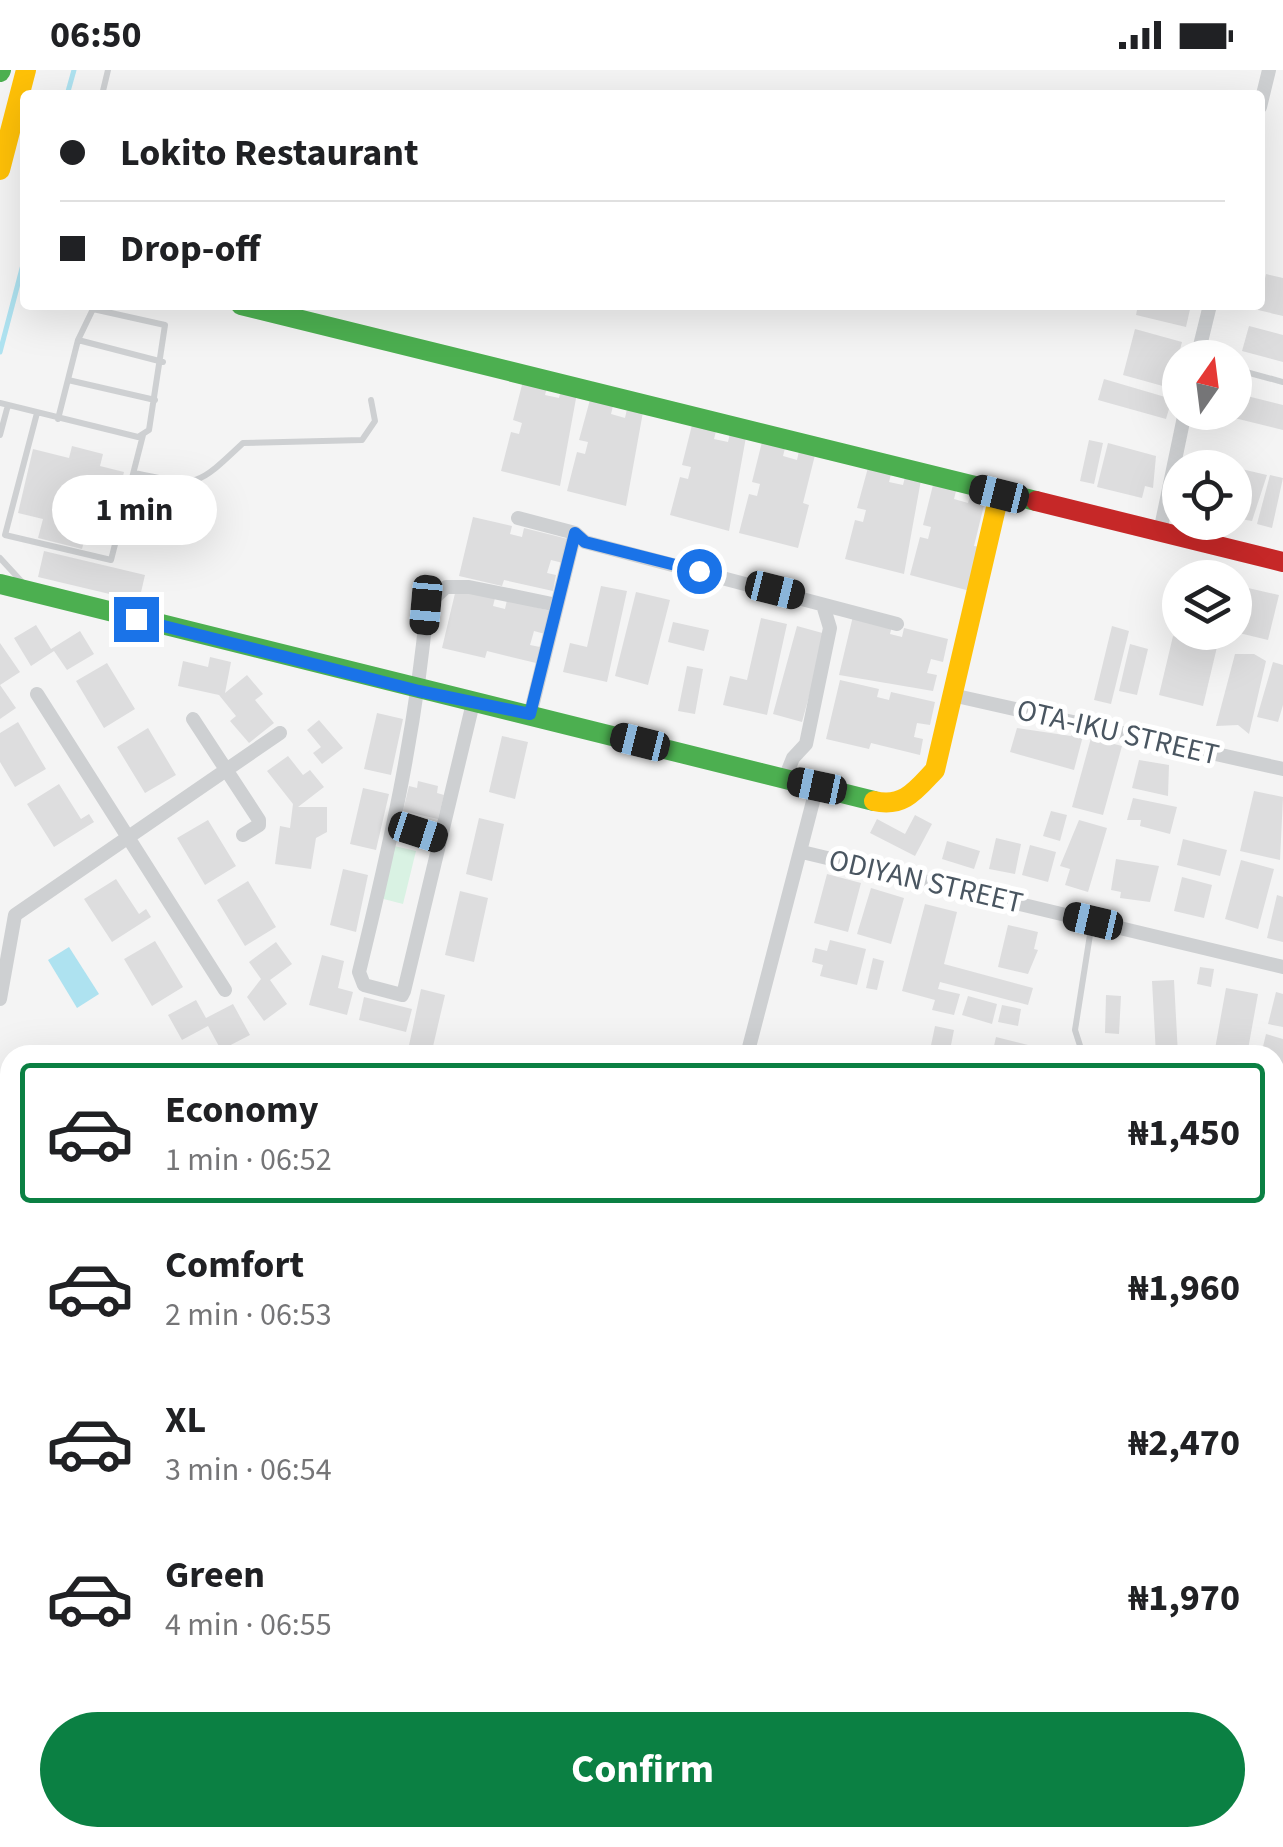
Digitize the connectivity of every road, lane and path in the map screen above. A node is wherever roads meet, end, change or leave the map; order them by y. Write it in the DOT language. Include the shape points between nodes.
graph roads {
  1 [pos="26,70"];
  2 [pos="6,129"];
  3 [pos="0,170"];
  4 [pos="94,310"];
  5 [pos="105,310"];
  6 [pos="261,310"];
  7 [pos="1209,310"];
  8 [pos="78,340"];
  9 [pos="1201,340"];
  10 [pos="163,362"];
  11 [pos="1252,373"];
  12 [pos="68,380"];
  13 [pos="1283,382"];
  14 [pos="155,400"];
  15 [pos="371,400"];
  16 [pos="4,404"];
  17 [pos="36,413"];
  18 [pos="58,418"];
  19 [pos="1181,430"];
  20 [pos="143,435"];
  21 [pos="0,436"];
  22 [pos="134,473"];
  23 [pos="999,494"];
  24 [pos="518,518"];
  25 [pos="1160,532"];
  26 [pos="575,533"];
  27 [pos="0,558"];
  28 [pos="1283,562"];
  29 [pos="0,584"];
  30 [pos="30,592"];
  31 [pos="557,605"];
  32 [pos="823,605"];
  33 [pos="898,624"];
  34 [pos="419,691"];
  35 [pos="37,694"];
  36 [pos="952,695"];
  37 [pos="473,703"];
  38 [pos="530,714"];
  39 [pos="193,718"];
  40 [pos="280,733"];
  41 [pos="226,769"];
  42 [pos="1283,769"];
  43 [pos="785,778"];
  44 [pos="817,786"];
  45 [pos="396,825"];
  46 [pos="243,835"];
  47 [pos="127,837"];
  48 [pos="439,839"];
  49 [pos="802,852"];
  50 [pos="7,913"];
  51 [pos="1093,921"];
  52 [pos="1283,967"];
  53 [pos="226,990"];
  54 [pos="0,999"];
  55 [pos="751,1045"];
  56 [pos="1080,1045"];
  1 -- 2 [label="main road"];
  2 -- 3 [label="main road"];
  4 -- 8 [label="lane"];
  5 -- 10 [label="lane" via="161,322 167,332"];
  6 -- 23 [label="main road"];
  7 -- 9 [label="street"];
  8 -- 10 [label="lane"];
  8 -- 12 [label="lane"];
  10 -- 14 [label="lane"];
  11 -- 13 [label="lane"];
  12 -- 14 [label="lane"];
  12 -- 18 [label="lane"];
  14 -- 20 [label="lane"];
  15 -- 22 [label="lane" via="375,422 362,440 243,443 208,478 182,482"];
  16 -- 17 [label="lane"];
  16 -- 21 [label="lane"];
  17 -- 18 [label="lane"];
  17 -- 22 [label="lane" via="6,535 111,560"];
  18 -- 20 [label="lane"];
  19 -- 25 [label="street"];
  20 -- 22 [label="lane"];
  23 -- 25 [label="main road"];
  23 -- 36 [label="main road"];
  24 -- 26 [label="street"];
  25 -- 28 [label="main road"];
  26 -- 31 [label="street"];
  26 -- 32 [label="street" via="585,542"];
  27 -- 30 [label="lane"];
  29 -- 30 [label="main road"];
  30 -- 34 [label="main road"];
  31 -- 34 [label="street" via="469,587 436,592 426,605"];
  31 -- 38 [label="street"];
  32 -- 33 [label="street"];
  32 -- 43 [label="street" via="830,628 806,744"];
  34 -- 37 [label="main road"];
  34 -- 45 [label="street"];
  35 -- 47 [label="street"];
  36 -- 42 [label="street, OTA-IKU STREET"];
  36 -- 44 [label="main road" via="935,770 908,799 887,804"];
  37 -- 38 [label="main road"];
  37 -- 48 [label="street"];
  38 -- 43 [label="main road"];
  39 -- 41 [label="street"];
  40 -- 41 [label="street"];
  41 -- 46 [label="street" via="260,822"];
  41 -- 47 [label="street"];
  43 -- 44 [label="main road"];
  44 -- 49 [label="street"];
  45 -- 48 [label="street"];
  45 -- 48 [label="street" via="359,972 364,985 402,996"];
  47 -- 50 [label="street"];
  47 -- 53 [label="street"];
  49 -- 51 [label="street, ODIYAN STREET"];
  49 -- 55 [label="street"];
  50 -- 54 [label="street"];
  51 -- 52 [label="street, ODIYAN STREET"];
  51 -- 56 [label="lane" via="1076,1030"];
}
